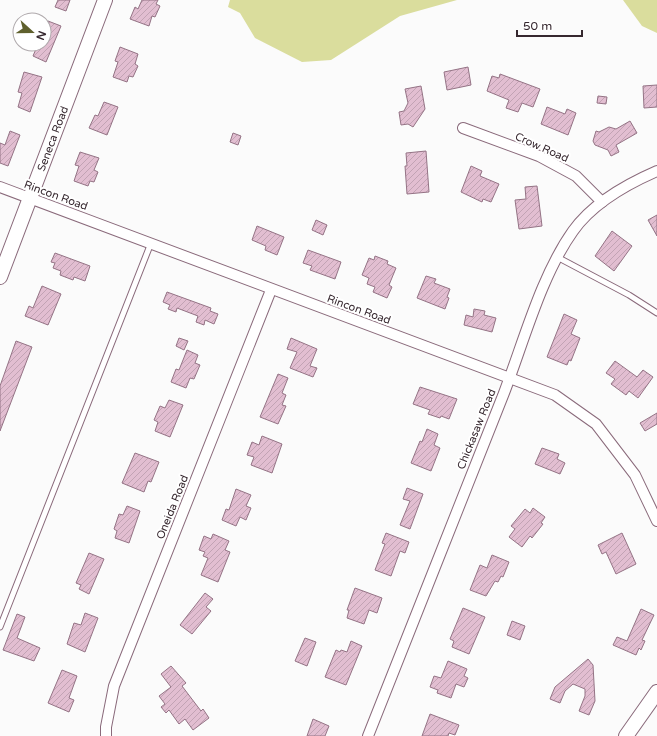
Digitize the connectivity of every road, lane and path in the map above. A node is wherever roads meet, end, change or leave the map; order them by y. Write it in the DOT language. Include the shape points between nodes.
graph roads {
  1 [pos="105,0"];
  2 [pos="463,128"];
  3 [pos="657,171"];
  4 [pos="0,187"];
  5 [pos="30,199"];
  6 [pos="602,202"];
  7 [pos="151,243"];
  8 [pos="556,256"];
  9 [pos="0,277"];
  10 [pos="271,290"];
  11 [pos="657,313"];
  12 [pos="510,378"];
  13 [pos="657,521"];
  14 [pos="0,626"];
  15 [pos="657,692"];
  16 [pos="106,736"];
  17 [pos="368,736"];
  18 [pos="626,736"];
  1 -- 5 [label="street, Seneca Road"];
  2 -- 6 [label="street, Crow Road" via="539,156 576,176"];
  3 -- 6 [label="street, Chickasaw Road" via="634,181"];
  4 -- 5 [label="street, Rincon Road"];
  5 -- 7 [label="street, Rincon Road"];
  5 -- 9 [label="street, Seneca Road"];
  6 -- 8 [label="street, Chickasaw Road" via="574,229"];
  7 -- 10 [label="street, Rincon Road"];
  7 -- 14 [label="lane"];
  8 -- 11 [label="lane"];
  8 -- 12 [label="street, Chickasaw Road"];
  10 -- 12 [label="street, Rincon Road"];
  10 -- 16 [label="street, Oneida Road" via="114,686"];
  12 -- 13 [label="street, Rincon Road" via="555,395 596,424 635,476"];
  12 -- 17 [label="street, Chickasaw Road"];
  15 -- 18 [label="street"];
}
